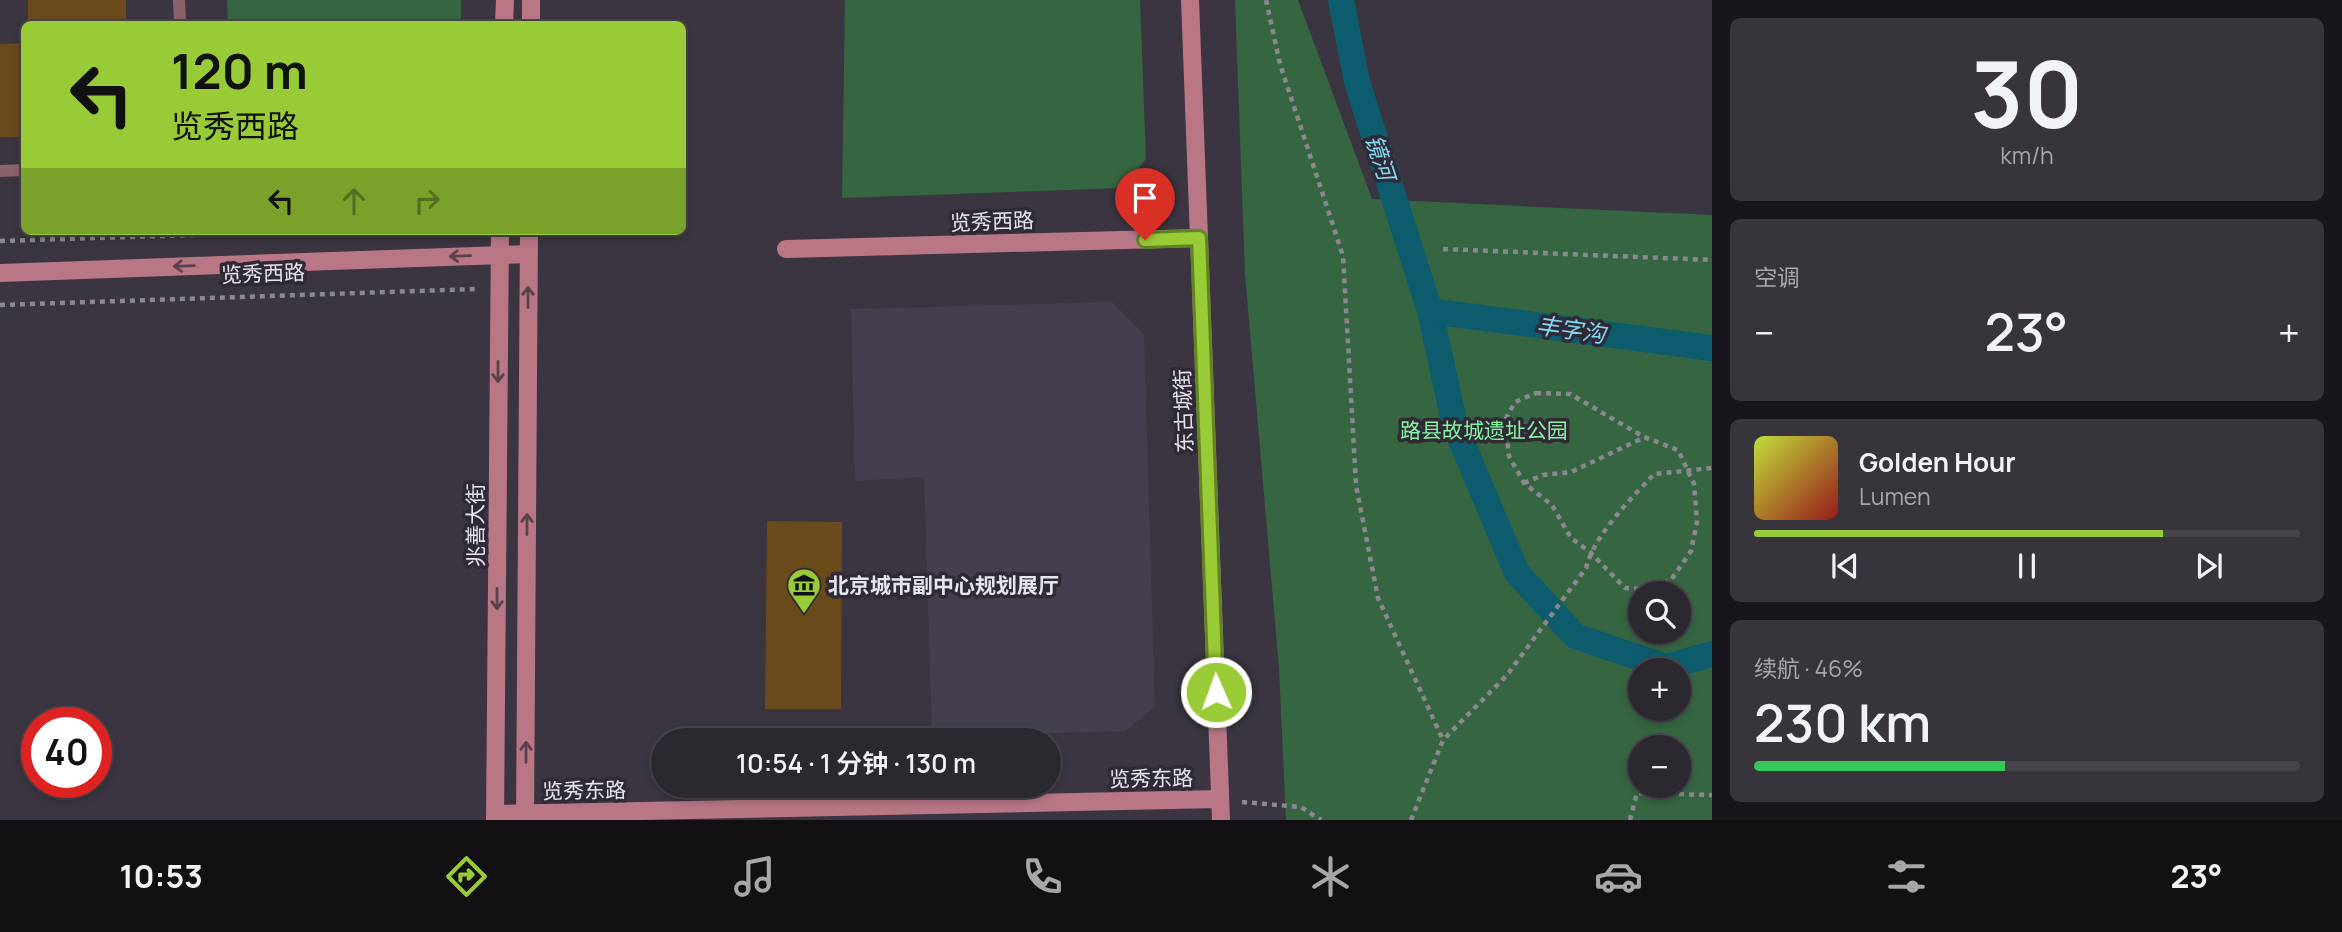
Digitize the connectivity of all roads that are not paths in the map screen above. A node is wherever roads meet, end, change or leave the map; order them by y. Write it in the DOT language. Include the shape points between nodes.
graph roads {
  1 [pos="179,0"];
  2 [pos="505,0"];
  3 [pos="531,0"];
  4 [pos="1190,0"];
  5 [pos="180,21"];
  6 [pos="505,21"];
  7 [pos="531,21"];
  8 [pos="21,170"];
  9 [pos="0,171"];
  10 [pos="500,235"];
  11 [pos="529,235"];
  12 [pos="1199,238"];
  13 [pos="786,249"];
  14 [pos="528,254"];
  15 [pos="499,255"];
  16 [pos="0,273"];
  17 [pos="1220,799"];
  18 [pos="495,817"];
  19 [pos="525,817"];
  20 [pos="1220,820"];
  1 -- 5 [label="lane"];
  2 -- 6 [label="street"];
  3 -- 7 [label="street"];
  4 -- 12 [label="street, 东古城街"];
  8 -- 9 [label="lane"];
  10 -- 15 [label="street, 兆善大街"];
  11 -- 14 [label="street"];
  12 -- 13 [label="street, 览秀西路"];
  12 -- 17 [label="street, 东古城街"];
  14 -- 15 [label="street, 览秀西路"];
  19 -- 14 [label="street, one-way"];
  15 -- 16 [label="street, 览秀西路, one-way"];
  15 -- 18 [label="street, 兆善大街, one-way"];
  17 -- 19 [label="street, 览秀东路"];
  17 -- 20 [label="street, 东古城街"];
  18 -- 19 [label="street, 览秀东路"];
}
